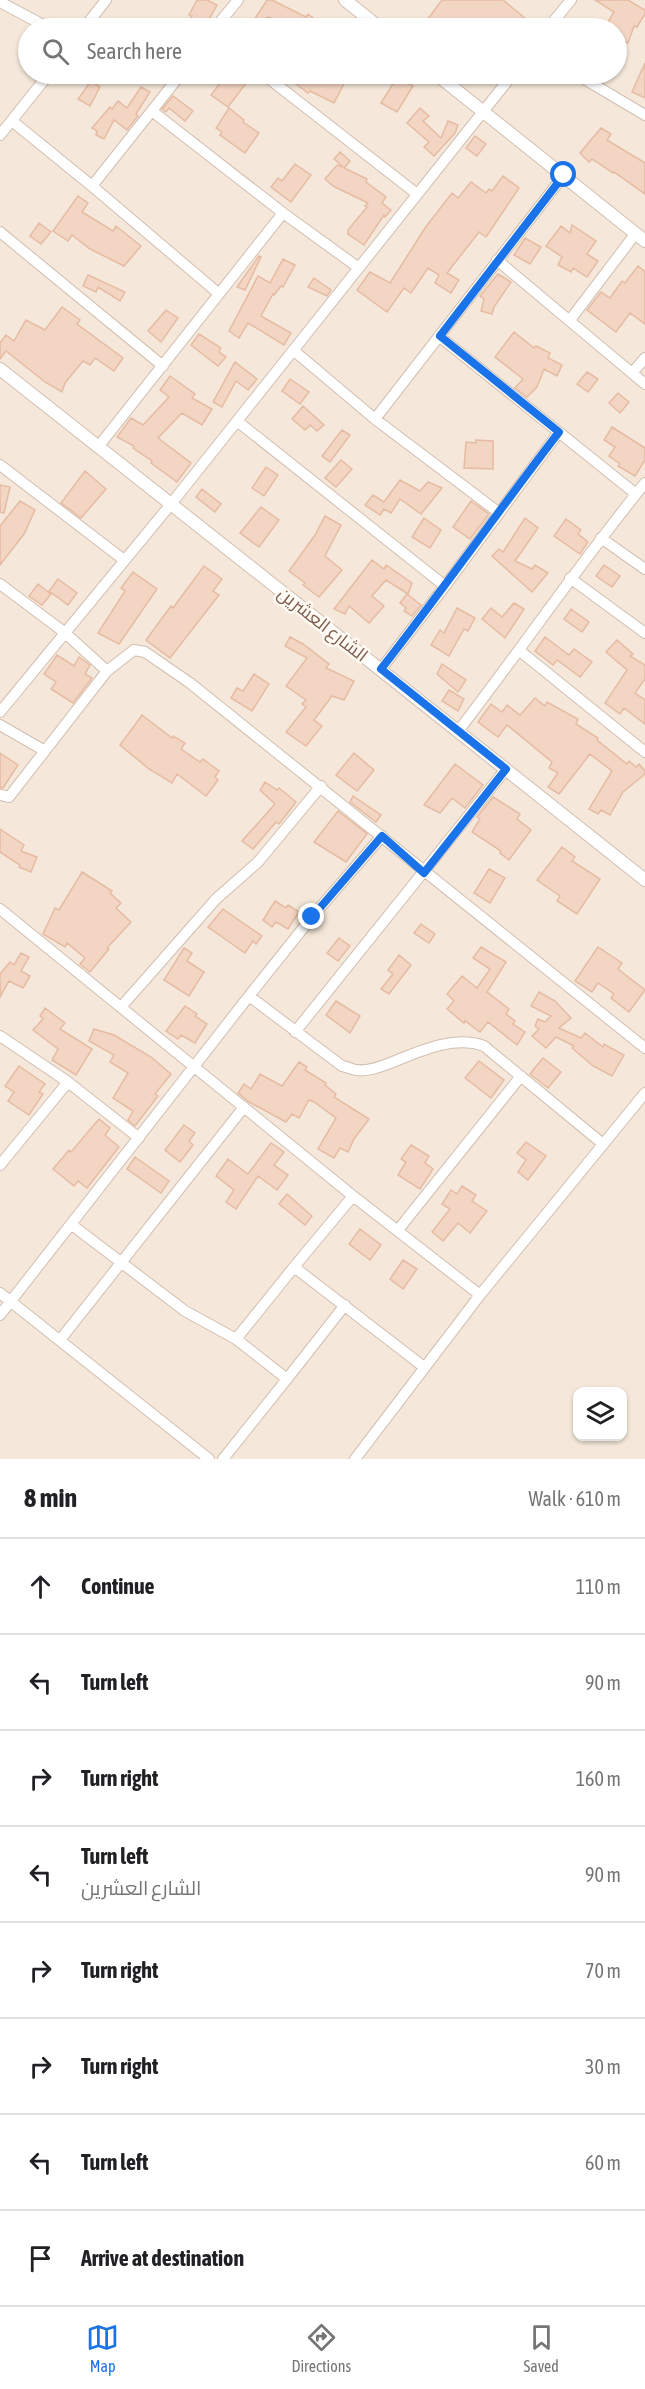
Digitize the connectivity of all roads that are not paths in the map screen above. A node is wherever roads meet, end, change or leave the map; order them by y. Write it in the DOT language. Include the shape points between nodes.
graph roads {
  1 [pos="106,0"];
  2 [pos="238,0"];
  3 [pos="345,0"];
  4 [pos="571,0"];
  5 [pos="0,2"];
  6 [pos="30,18"];
  7 [pos="92,18"];
  8 [pos="223,18"];
  9 [pos="368,18"];
  10 [pos="556,18"];
  11 [pos="41,84"];
  12 [pos="173,84"];
  13 [pos="276,84"];
  14 [pos="449,84"];
  15 [pos="505,84"];
  16 [pos="593,84"];
  17 [pos="152,111"];
  18 [pos="483,111"];
  19 [pos="645,115"];
  20 [pos="12,121"];
  21 [pos="0,135"];
  22 [pos="564,175"];
  23 [pos="92,186"];
  24 [pos="417,194"];
  25 [pos="283,213"];
  26 [pos="0,232"];
  27 [pos="640,237"];
  28 [pos="497,260"];
  29 [pos="359,267"];
  30 [pos="218,293"];
  31 [pos="570,320"];
  32 [pos="440,336"];
  33 [pos="293,350"];
  34 [pos="645,358"];
  35 [pos="163,366"];
  36 [pos="0,369"];
  37 [pos="632,373"];
  38 [pos="645,384"];
  39 [pos="375,419"];
  40 [pos="237,421"];
  41 [pos="559,432"];
  42 [pos="98,447"];
  43 [pos="0,465"];
  44 [pos="645,483"];
  45 [pos="636,494"];
  46 [pos="171,504"];
  47 [pos="498,512"];
  48 [pos="601,538"];
  49 [pos="124,560"];
  50 [pos="645,569"];
  51 [pos="570,578"];
  52 [pos="0,584"];
  53 [pos="445,586"];
  54 [pos="64,632"];
  55 [pos="645,633"];
  56 [pos="520,651"];
  57 [pos="381,669"];
  58 [pos="107,671"];
  59 [pos="0,712"];
  60 [pos="0,724"];
  61 [pos="459,730"];
  62 [pos="45,751"];
  63 [pos="645,752"];
  64 [pos="506,769"];
  65 [pos="321,786"];
  66 [pos="0,795"];
  67 [pos="382,836"];
  68 [pos="424,873"];
  69 [pos="645,880"];
  70 [pos="0,909"];
  71 [pos="249,996"];
  72 [pos="121,1007"];
  73 [pos="295,1032"];
  74 [pos="0,1036"];
  75 [pos="645,1048"];
  76 [pos="195,1067"];
  77 [pos="520,1076"];
  78 [pos="68,1082"];
  79 [pos="645,1093"];
  80 [pos="244,1107"];
  81 [pos="139,1138"];
  82 [pos="603,1144"];
  83 [pos="0,1165"];
  84 [pos="353,1196"];
  85 [pos="72,1225"];
  86 [pos="398,1230"];
  87 [pos="121,1262"];
  88 [pos="294,1267"];
  89 [pos="0,1293"];
  90 [pos="480,1295"];
  91 [pos="11,1302"];
  92 [pos="345,1305"];
  93 [pos="0,1315"];
  94 [pos="236,1339"];
  95 [pos="60,1340"];
  96 [pos="424,1367"];
  97 [pos="287,1379"];
  98 [pos="209,1459"];
  99 [pos="223,1459"];
  100 [pos="355,1459"];
  1 -- 7 [label="street"];
  2 -- 8 [label="street"];
  3 -- 9 [label="street"];
  4 -- 10 [label="street"];
  5 -- 6 [label="street"];
  11 -- 20 [label="street"];
  12 -- 17 [label="street"];
  13 -- 24 [label="street"];
  14 -- 18 [label="street"];
  15 -- 18 [label="street"];
  16 -- 19 [label="street"];
  17 -- 23 [label="street"];
  17 -- 25 [label="street"];
  18 -- 22 [label="street"];
  18 -- 24 [label="street"];
  20 -- 21 [label="street"];
  20 -- 23 [label="street"];
  22 -- 27 [label="street"];
  22 -- 28 [label="street"];
  23 -- 30 [label="street"];
  24 -- 29 [label="street"];
  25 -- 29 [label="street"];
  25 -- 30 [label="street"];
  26 -- 35 [label="street"];
  27 -- 31 [label="street"];
  28 -- 31 [label="street"];
  28 -- 32 [label="street"];
  29 -- 33 [label="street"];
  30 -- 35 [label="street"];
  31 -- 37 [label="street"];
  32 -- 39 [label="street"];
  32 -- 41 [label="street"];
  33 -- 39 [label="street"];
  33 -- 40 [label="street"];
  34 -- 37 [label="street"];
  35 -- 42 [label="street"];
  36 -- 42 [label="street, الشارع العشرين"];
  37 -- 38 [label="street"];
  39 -- 47 [label="street"];
  40 -- 46 [label="street"];
  40 -- 53 [label="street"];
  41 -- 45 [label="street"];
  41 -- 47 [label="street"];
  42 -- 46 [label="street, الشارع العشرين"];
  43 -- 49 [label="street"];
  44 -- 45 [label="street"];
  45 -- 48 [label="street"];
  46 -- 49 [label="street"];
  46 -- 57 [label="street, الشارع العشرين"];
  47 -- 53 [label="street"];
  48 -- 50 [label="street"];
  48 -- 51 [label="street"];
  49 -- 54 [label="street"];
  51 -- 55 [label="street"];
  51 -- 56 [label="street"];
  52 -- 54 [label="street"];
  53 -- 57 [label="street"];
  54 -- 58 [label="street"];
  54 -- 59 [label="street"];
  56 -- 61 [label="street"];
  56 -- 63 [label="street"];
  57 -- 61 [label="street, الشارع العشرين"];
  58 -- 62 [label="street"];
  58 -- 65 [label="street" via="134,650 145,652"];
  60 -- 62 [label="street"];
  61 -- 64 [label="street, الشارع العشرين"];
  62 -- 66 [label="street" via="9,797"];
  64 -- 68 [label="street"];
  64 -- 69 [label="street, الشارع العشرين"];
  65 -- 67 [label="street"];
  65 -- 72 [label="street" via="258,862 216,899"];
  67 -- 68 [label="street"];
  67 -- 71 [label="street"];
  68 -- 73 [label="street"];
  68 -- 75 [label="street"];
  70 -- 72 [label="street"];
  71 -- 73 [label="street"];
  71 -- 76 [label="street"];
  72 -- 76 [label="street"];
  73 -- 77 [label="street" via="342,1066 357,1070 381,1066 433,1047 474,1042"];
  74 -- 78 [label="street"];
  76 -- 80 [label="street"];
  76 -- 81 [label="street"];
  77 -- 82 [label="street"];
  77 -- 86 [label="street"];
  78 -- 81 [label="street"];
  78 -- 83 [label="street"];
  79 -- 82 [label="street"];
  80 -- 84 [label="street"];
  80 -- 87 [label="street"];
  81 -- 85 [label="street"];
  82 -- 90 [label="street"];
  84 -- 86 [label="street"];
  84 -- 88 [label="street"];
  85 -- 87 [label="street"];
  85 -- 91 [label="street"];
  86 -- 90 [label="street"];
  87 -- 94 [label="street" via="185,1311"];
  87 -- 95 [label="street"];
  88 -- 92 [label="street"];
  88 -- 94 [label="street"];
  89 -- 91 [label="street"];
  90 -- 96 [label="street"];
  91 -- 93 [label="street"];
  91 -- 95 [label="street"];
  92 -- 96 [label="street"];
  92 -- 97 [label="street"];
  94 -- 97 [label="street"];
  95 -- 98 [label="street"];
  96 -- 100 [label="street"];
  97 -- 99 [label="street"];
}
